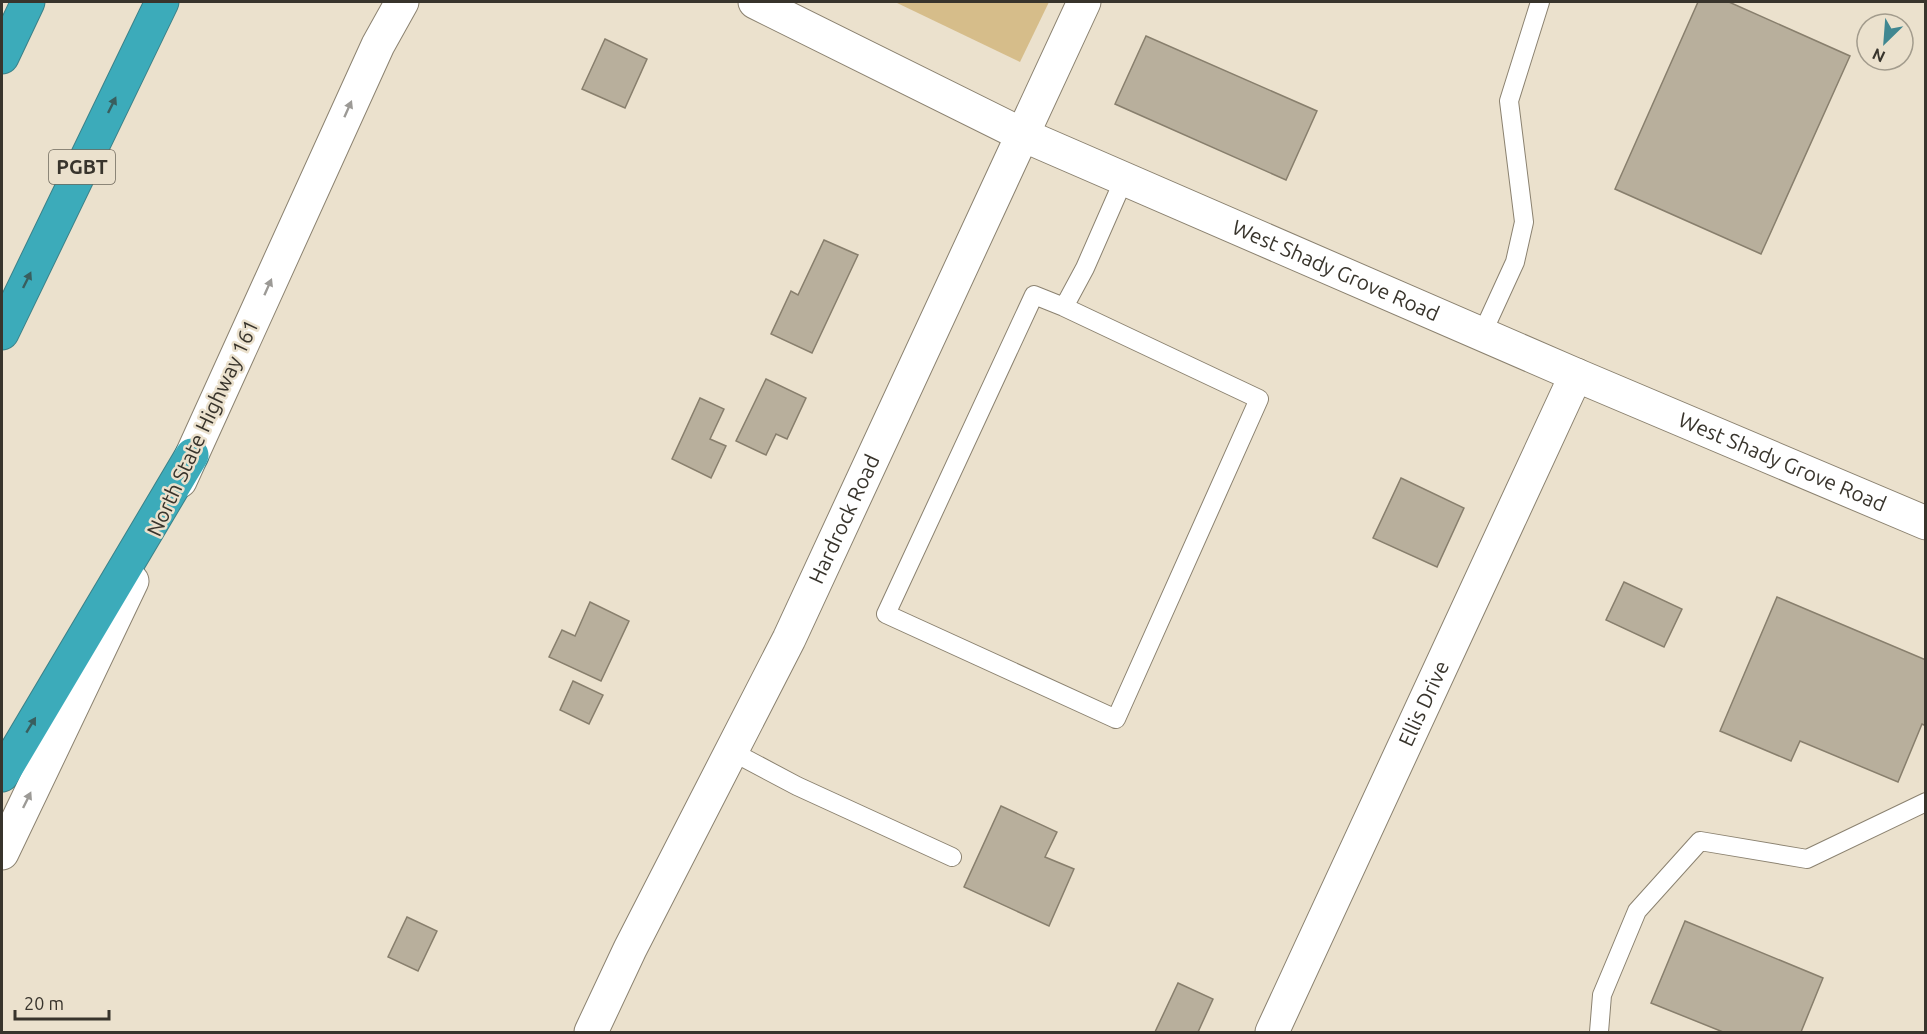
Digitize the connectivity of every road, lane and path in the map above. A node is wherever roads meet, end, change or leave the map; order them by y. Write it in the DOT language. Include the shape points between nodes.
graph roads {
  1 [pos="28,2"];
  2 [pos="162,2"];
  3 [pos="375,2"];
  4 [pos="402,2"];
  5 [pos="755,2"];
  6 [pos="1084,2"];
  7 [pos="1540,2"];
  8 [pos="378,45"];
  9 [pos="2,57"];
  10 [pos="1023,135"];
  11 [pos="1125,179"];
  12 [pos="1064,307"];
  13 [pos="2,333"];
  14 [pos="1482,334"];
  15 [pos="1576,375"];
  16 [pos="192,455"];
  17 [pos="1926,523"];
  18 [pos="731,751"];
  19 [pos="2,775"];
  20 [pos="1926,802"];
  21 [pos="2,853"];
  22 [pos="952,857"];
  23 [pos="591,1032"];
  24 [pos="1272,1032"];
  25 [pos="1599,1032"];
  1 -- 9 [label="highway"];
  13 -- 2 [label="highway, PGBT, one-way"];
  3 -- 8 [label="main road"];
  4 -- 8 [label="main road, North State Highway 161"];
  5 -- 10 [label="main road, West Shady Grove Road"];
  6 -- 10 [label="main road, Hardrock Road"];
  7 -- 14 [label="lane" via="1509,101 1524,222 1515,262"];
  16 -- 8 [label="main road, North State Highway 161, one-way"];
  10 -- 11 [label="main road, West Shady Grove Road"];
  10 -- 18 [label="main road, Hardrock Road" via="789,639"];
  11 -- 12 [label="lane"];
  11 -- 14 [label="main road, West Shady Grove Road"];
  12 -- 12 [label="lane" via="1034,295 886,614 1116,719 1259,399"];
  14 -- 15 [label="main road, West Shady Grove Road"];
  15 -- 17 [label="main road, West Shady Grove Road"];
  15 -- 24 [label="main road, Ellis Drive"];
  19 -- 16 [label="highway, one-way"];
  21 -- 16 [label="main road, North State Highway 161, one-way"];
  18 -- 22 [label="lane" via="797,786"];
  18 -- 23 [label="main road, Hardrock Road"];
  20 -- 25 [label="lane" via="1808,859 1700,842 1637,911 1602,995"];
}
